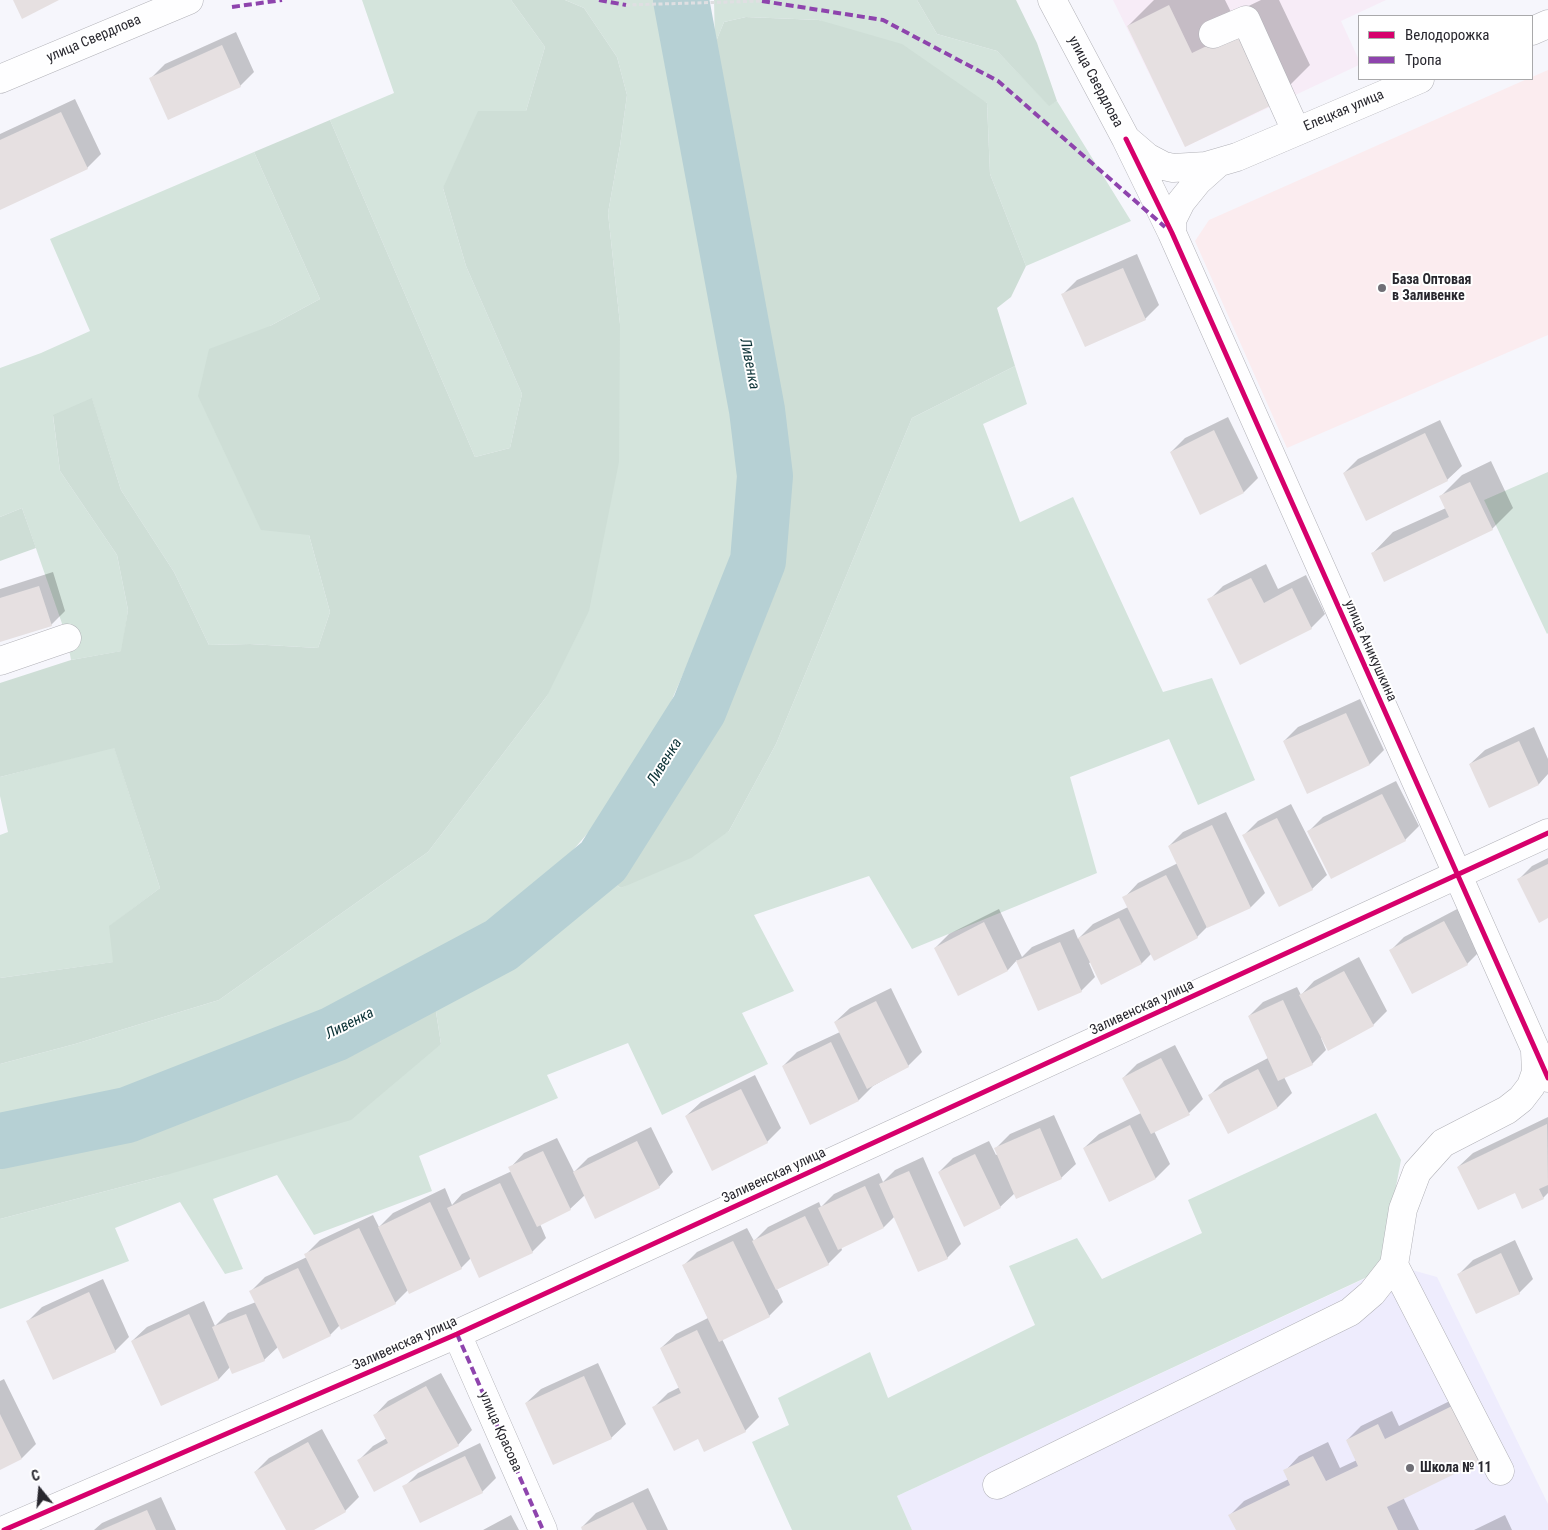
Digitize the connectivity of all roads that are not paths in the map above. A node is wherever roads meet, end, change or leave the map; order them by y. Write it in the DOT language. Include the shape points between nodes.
graph roads {
  1 [pos="189,0"];
  2 [pos="1052,0"];
  3 [pos="1548,24"];
  4 [pos="1533,31"];
  5 [pos="1213,34"];
  6 [pos="0,78"];
  7 [pos="1418,80"];
  8 [pos="1296,131"];
  9 [pos="1126,139"];
  10 [pos="1217,164"];
  11 [pos="1172,233"];
  12 [pos="67,638"];
  13 [pos="0,661"];
  14 [pos="1548,833"];
  15 [pos="1457,876"];
  16 [pos="1535,1051"];
  17 [pos="1548,1078"];
  18 [pos="1394,1265"];
  19 [pos="457,1334"];
  20 [pos="1500,1471"];
  21 [pos="997,1486"];
  22 [pos="49,1521"];
  23 [pos="4,1530"];
  24 [pos="543,1530"];
  1 -- 6 [label="street, улица Свердлова"];
  2 -- 9 [label="street, улица Свердлова"];
  3 -- 4 [label="street"];
  5 -- 8 [label="street" via="1246,20"];
  7 -- 8 [label="street, Елецкая улица"];
  8 -- 10 [label="street, Елецкая улица"];
  9 -- 10 [label="street, улица Свердлова" via="1147,157 1164,166 1194,168"];
  9 -- 11 [label="street, улица Аникушкина"];
  10 -- 11 [label="street" via="1181,202 1172,220"];
  11 -- 15 [label="street, улица Аникушкина"];
  12 -- 13 [label="street"];
  14 -- 15 [label="street, Заливенская улица"];
  15 -- 16 [label="street, улица Аникушкина"];
  15 -- 19 [label="street, Заливенская улица"];
  16 -- 17 [label="street, улица Аникушкина"];
  16 -- 18 [label="street" via="1536,1072 1521,1100 1443,1143 1417,1172 1403,1209"];
  18 -- 20 [label="street"];
  18 -- 21 [label="street" via="1372,1293 1350,1312"];
  19 -- 22 [label="street, Заливенская улица"];
  19 -- 24 [label="street, улица Красова"];
  22 -- 23 [label="street, Заливенская улица"];
}
